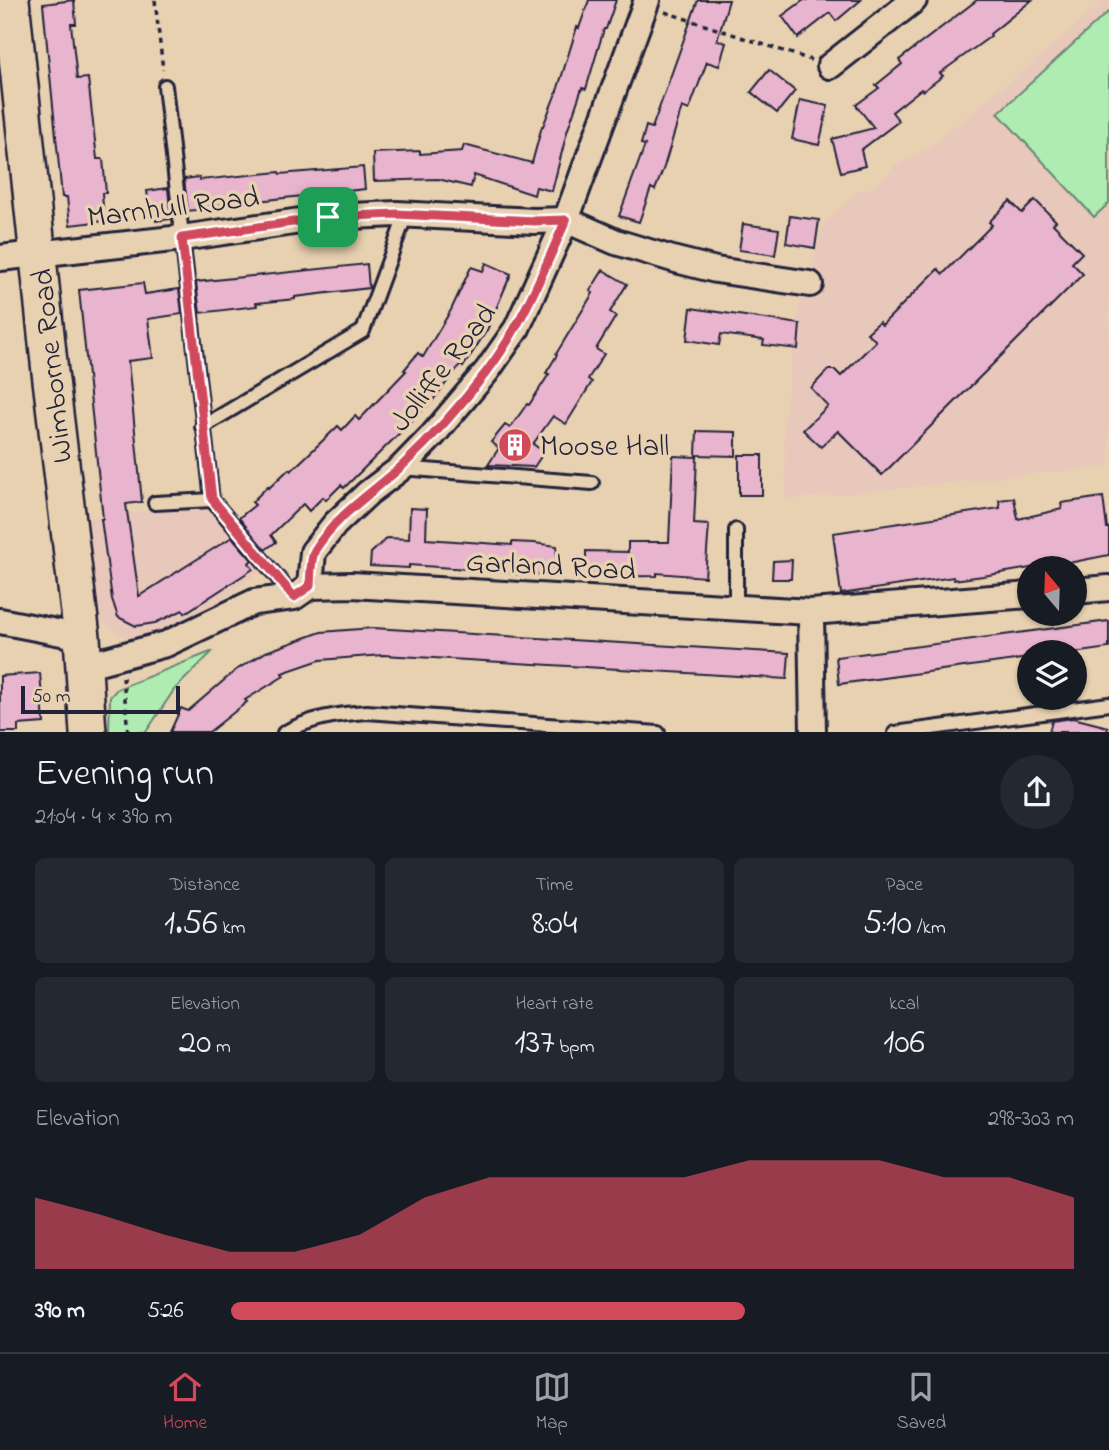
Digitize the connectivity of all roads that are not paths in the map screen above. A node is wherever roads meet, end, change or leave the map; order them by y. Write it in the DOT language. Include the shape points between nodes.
graph roads {
  1 [pos="11,0"];
  2 [pos="914,0"];
  3 [pos="647,3"];
  4 [pos="830,66"];
  5 [pos="165,86"];
  6 [pos="406,214"];
  7 [pos="566,220"];
  8 [pos="182,238"];
  9 [pos="39,255"];
  10 [pos="0,258"];
  11 [pos="810,284"];
  12 [pos="202,427"];
  13 [pos="401,468"];
  14 [pos="592,483"];
  15 [pos="212,499"];
  16 [pos="155,503"];
  17 [pos="736,530"];
  18 [pos="1109,588"];
  19 [pos="1087,590"];
  20 [pos="302,592"];
  21 [pos="1017,596"];
  22 [pos="736,608"];
  23 [pos="811,612"];
  24 [pos="0,621"];
  25 [pos="83,652"];
  26 [pos="1109,704"];
  27 [pos="88,732"];
  28 [pos="286,732"];
  29 [pos="643,732"];
  30 [pos="813,732"];
  31 [pos="902,732"];
  1 -- 9 [label="main road, Wimborne Road"];
  2 -- 4 [label="street"];
  3 -- 7 [label="street, Jolliffe Road"];
  5 -- 8 [label="lane"];
  6 -- 7 [label="street, Marnhull Road"];
  6 -- 8 [label="street, Marnhull Road" via="328,217"];
  6 -- 12 [label="lane" via="363,331"];
  7 -- 11 [label="street" via="616,242 676,260"];
  7 -- 13 [label="street, Jolliffe Road" via="517,328 487,371"];
  8 -- 9 [label="street, Marnhull Road"];
  8 -- 12 [label="lane"];
  9 -- 10 [label="street, Marnhull Road"];
  9 -- 25 [label="main road, Wimborne Road"];
  12 -- 15 [label="lane"];
  13 -- 14 [label="lane"];
  13 -- 20 [label="street, Jolliffe Road" via="327,534 313,552"];
  15 -- 16 [label="lane"];
  15 -- 20 [label="lane"];
  17 -- 22 [label="lane"];
  18 -- 19 [label="street"];
  20 -- 22 [label="street, Garland Road" via="352,585"];
  20 -- 25 [label="street, Garland Road" via="254,602 166,644 121,657"];
  21 -- 23 [label="street, Garland Road"];
  22 -- 23 [label="street, Garland Road"];
  23 -- 30 [label="street"];
  24 -- 25 [label="street"];
  25 -- 27 [label="main road, Wimborne Road"];
  26 -- 31 [label="lane"];
  28 -- 29 [label="lane" via="329,715 367,712"];
}
